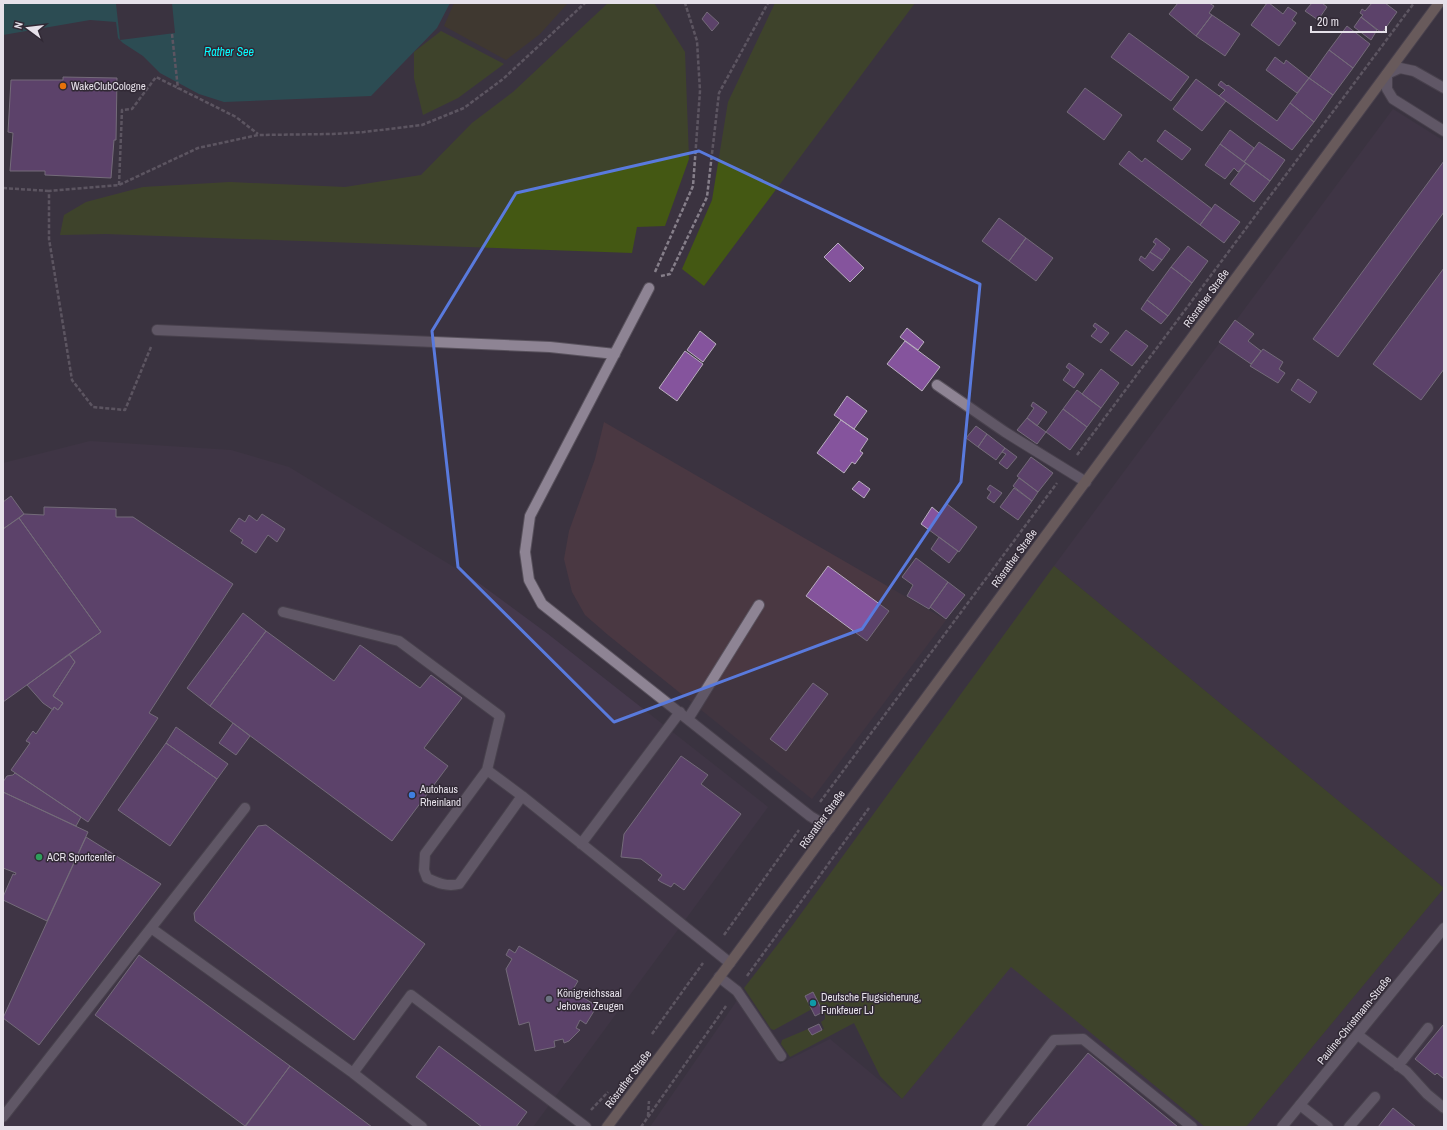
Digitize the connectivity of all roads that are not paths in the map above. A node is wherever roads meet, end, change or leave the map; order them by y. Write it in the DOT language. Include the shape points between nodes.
graph roads {
  1 [pos="1439,3"];
  2 [pos="1387,74"];
  3 [pos="1444,88"];
  4 [pos="1444,130"];
  5 [pos="649,288"];
  6 [pos="157,330"];
  7 [pos="615,354"];
  8 [pos="937,385"];
  9 [pos="1086,482"];
  10 [pos="759,605"];
  11 [pos="283,612"];
  12 [pos="684,716"];
  13 [pos="487,770"];
  14 [pos="522,796"];
  15 [pos="245,808"];
  16 [pos="830,828"];
  17 [pos="581,844"];
  18 [pos="151,928"];
  19 [pos="1444,928"];
  20 [pos="730,963"];
  21 [pos="719,977"];
  22 [pos="1428,1028"];
  23 [pos="1358,1035"];
  24 [pos="781,1056"];
  25 [pos="1398,1066"];
  26 [pos="353,1073"];
  27 [pos="1375,1097"];
  28 [pos="1300,1105"];
  29 [pos="1444,1108"];
  30 [pos="3,1117"];
  31 [pos="583,1124"];
  32 [pos="422,1127"];
  33 [pos="607,1127"];
  34 [pos="987,1127"];
  35 [pos="1192,1127"];
  36 [pos="1282,1127"];
  37 [pos="1328,1127"];
  38 [pos="1349,1127"];
  1 -- 2 [label="main road, Rösrather Straße"];
  2 -- 3 [label="street" via="1400,68 1414,71"];
  2 -- 4 [label="street" via="1388,89 1393,99"];
  2 -- 9 [label="main road, Rösrather Straße"];
  5 -- 7 [label="street"];
  6 -- 7 [label="street" via="550,347"];
  7 -- 12 [label="street" via="530,516 525,552 529,580 542,604"];
  8 -- 9 [label="street" via="1005,432"];
  9 -- 16 [label="main road, Rösrather Straße"];
  10 -- 12 [label="street"];
  11 -- 13 [label="street" via="399,641 500,716"];
  12 -- 16 [label="street" via="810,816"];
  12 -- 17 [label="street"];
  13 -- 14 [label="street"];
  13 -- 14 [label="street" via="425,854 424,870 427,878 440,884 459,884"];
  14 -- 17 [label="street"];
  15 -- 18 [label="street"];
  16 -- 20 [label="main road, Rösrather Straße"];
  17 -- 20 [label="street"];
  18 -- 26 [label="street"];
  18 -- 30 [label="street"];
  19 -- 23 [label="street, Pauline-Christmann-Straße"];
  20 -- 21 [label="main road, Rösrather Straße"];
  21 -- 24 [label="street" via="737,991"];
  21 -- 33 [label="main road, Rösrather Straße"];
  22 -- 25 [label="street"];
  23 -- 25 [label="street"];
  23 -- 28 [label="street, Pauline-Christmann-Straße"];
  25 -- 29 [label="street"];
  26 -- 31 [label="street" via="411,995"];
  26 -- 32 [label="street"];
  27 -- 38 [label="street"];
  28 -- 36 [label="street, Pauline-Christmann-Straße"];
  28 -- 37 [label="street"];
  34 -- 35 [label="street" via="1054,1040 1083,1040"];
}
